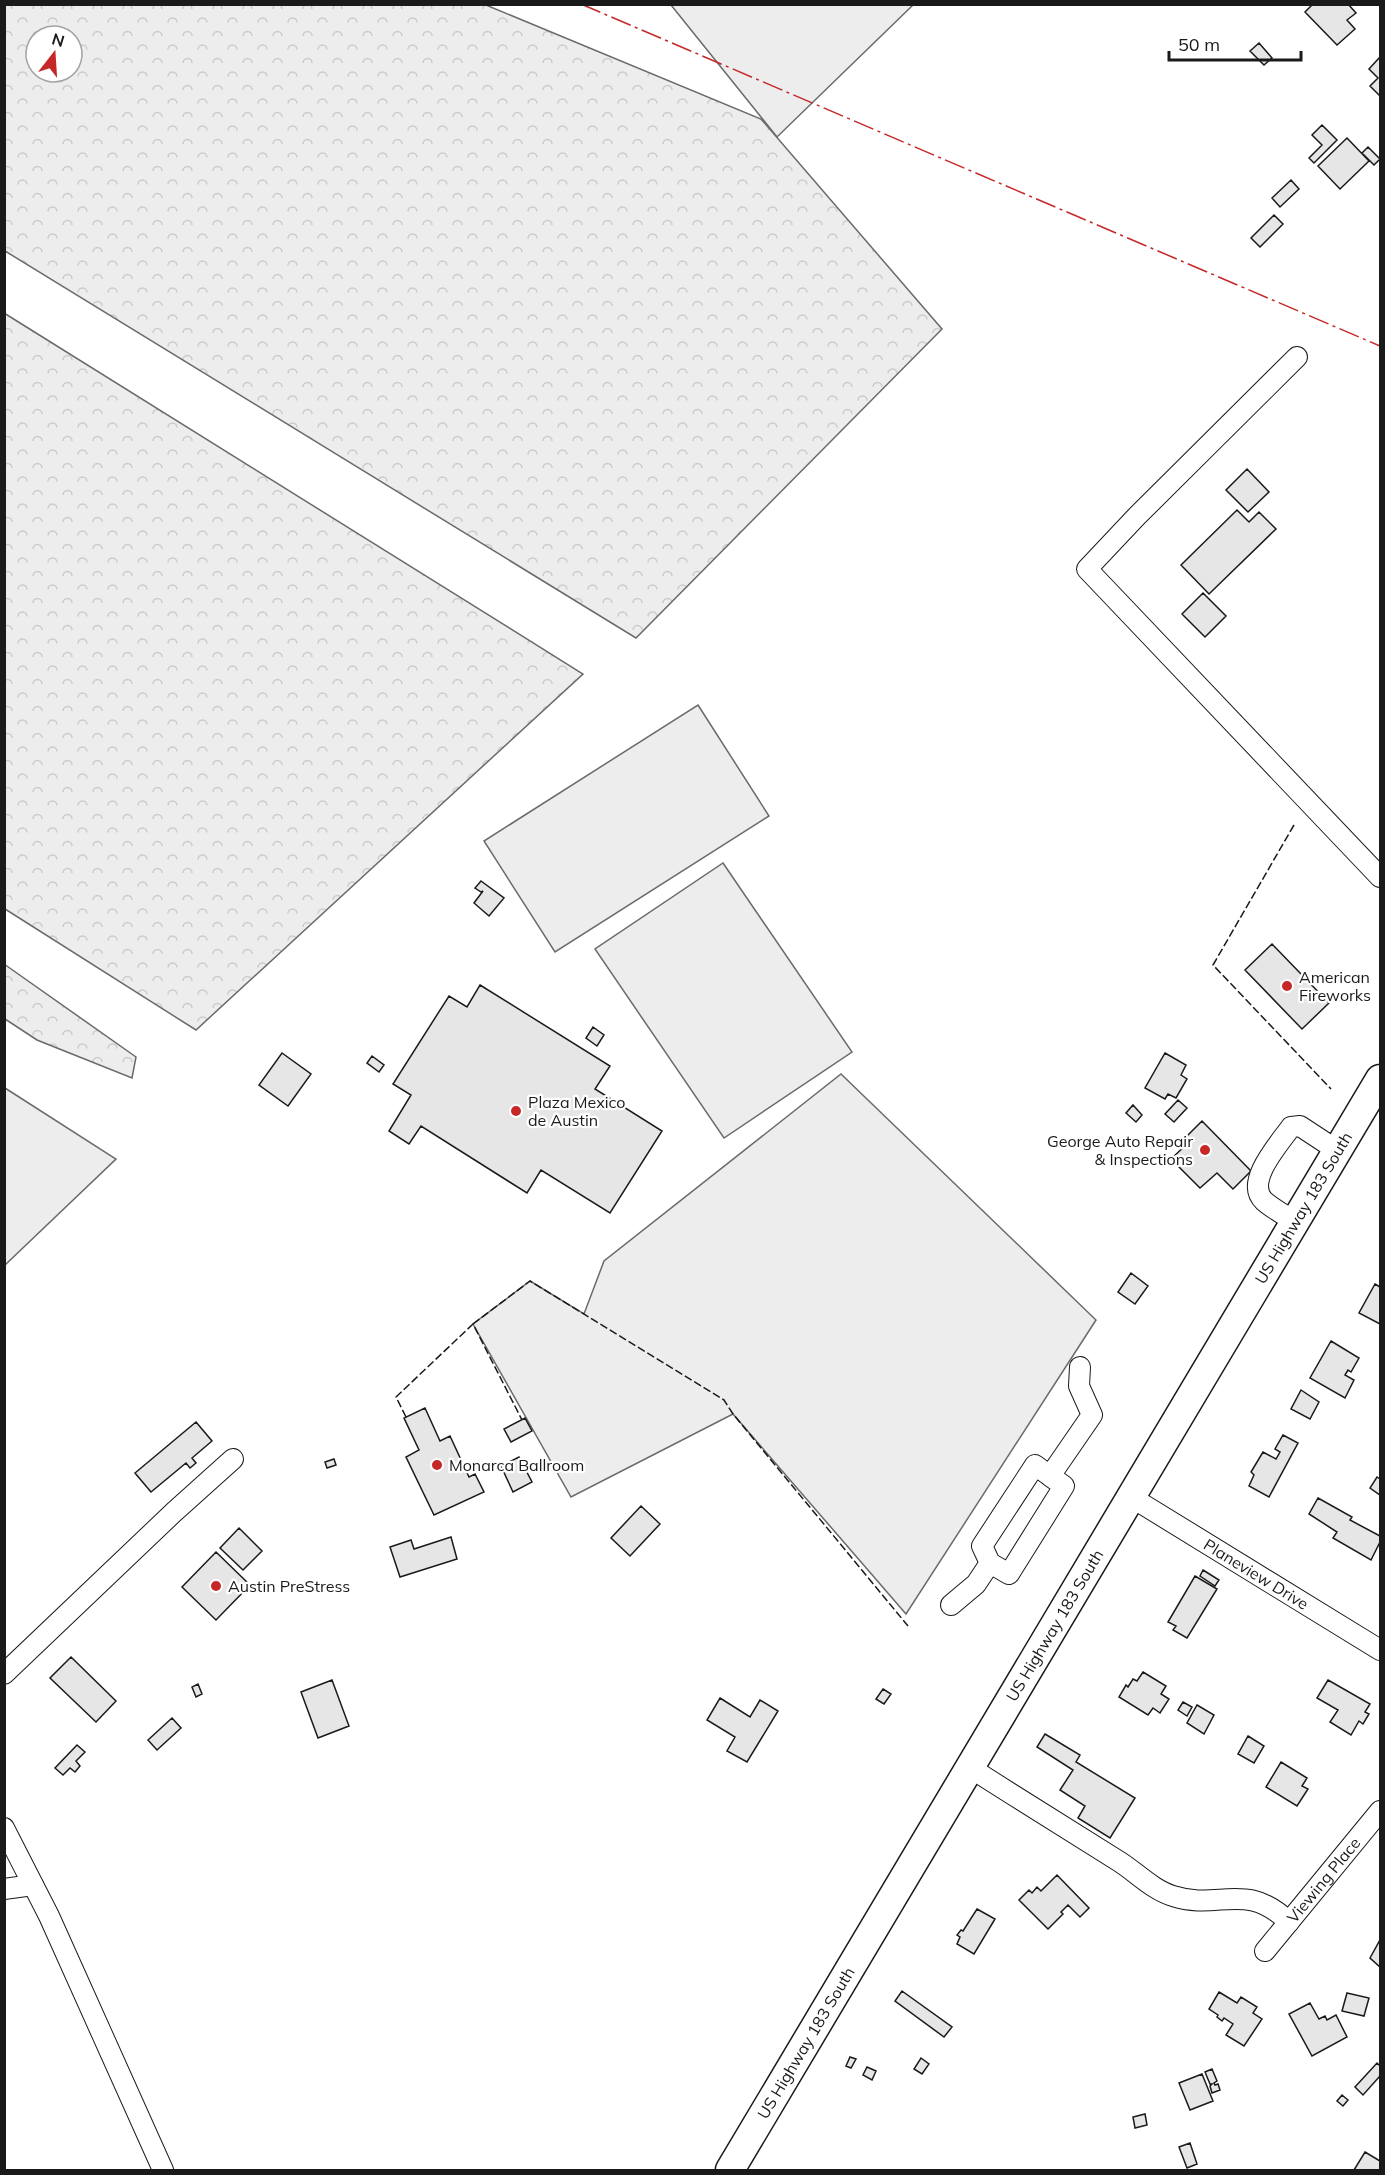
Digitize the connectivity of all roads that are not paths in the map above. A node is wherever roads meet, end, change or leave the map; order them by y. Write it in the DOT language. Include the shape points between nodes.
graph roads {
  1 [pos="1297,357"];
  2 [pos="1380,877"];
  3 [pos="1380,1079"];
  4 [pos="1338,1151"];
  5 [pos="1295,1222"];
  6 [pos="1080,1367"];
  7 [pos="233,1459"];
  8 [pos="1050,1476"];
  9 [pos="1131,1497"];
  10 [pos="990,1563"];
  11 [pos="951,1605"];
  12 [pos="1380,1650"];
  13 [pos="4,1674"];
  14 [pos="969,1767"];
  15 [pos="1380,1811"];
  16 [pos="4,1828"];
  17 [pos="33,1885"];
  18 [pos="4,1889"];
  19 [pos="1289,1922"];
  20 [pos="1265,1950"];
  21 [pos="164,2170"];
  22 [pos="730,2170"];
  1 -- 2 [label="street" via="1087,569"];
  3 -- 4 [label="highway, US Highway 183 South"];
  4 -- 5 [label="highway, US Highway 183 South"];
  4 -- 5 [label="street" via="1300,1126 1291,1127 1258,1175 1257,1188 1262,1199"];
  5 -- 9 [label="highway, US Highway 183 South"];
  6 -- 8 [label="street" via="1079,1386 1092,1415"];
  7 -- 13 [label="street"];
  8 -- 10 [label="street" via="1035,1465 982,1546"];
  8 -- 10 [label="street" via="1064,1486 1010,1574"];
  9 -- 12 [label="street, Planeview Drive"];
  9 -- 14 [label="highway, US Highway 183 South"];
  10 -- 11 [label="street" via="976,1584"];
  14 -- 19 [label="street" via="1160,1890 1188,1899 1255,1900 1275,1908"];
  14 -- 22 [label="highway, US Highway 183 South"];
  15 -- 19 [label="street, Viewing Place"];
  16 -- 17 [label="street"];
  17 -- 18 [label="street"];
  17 -- 21 [label="street"];
  19 -- 20 [label="street, Viewing Place"];
}
